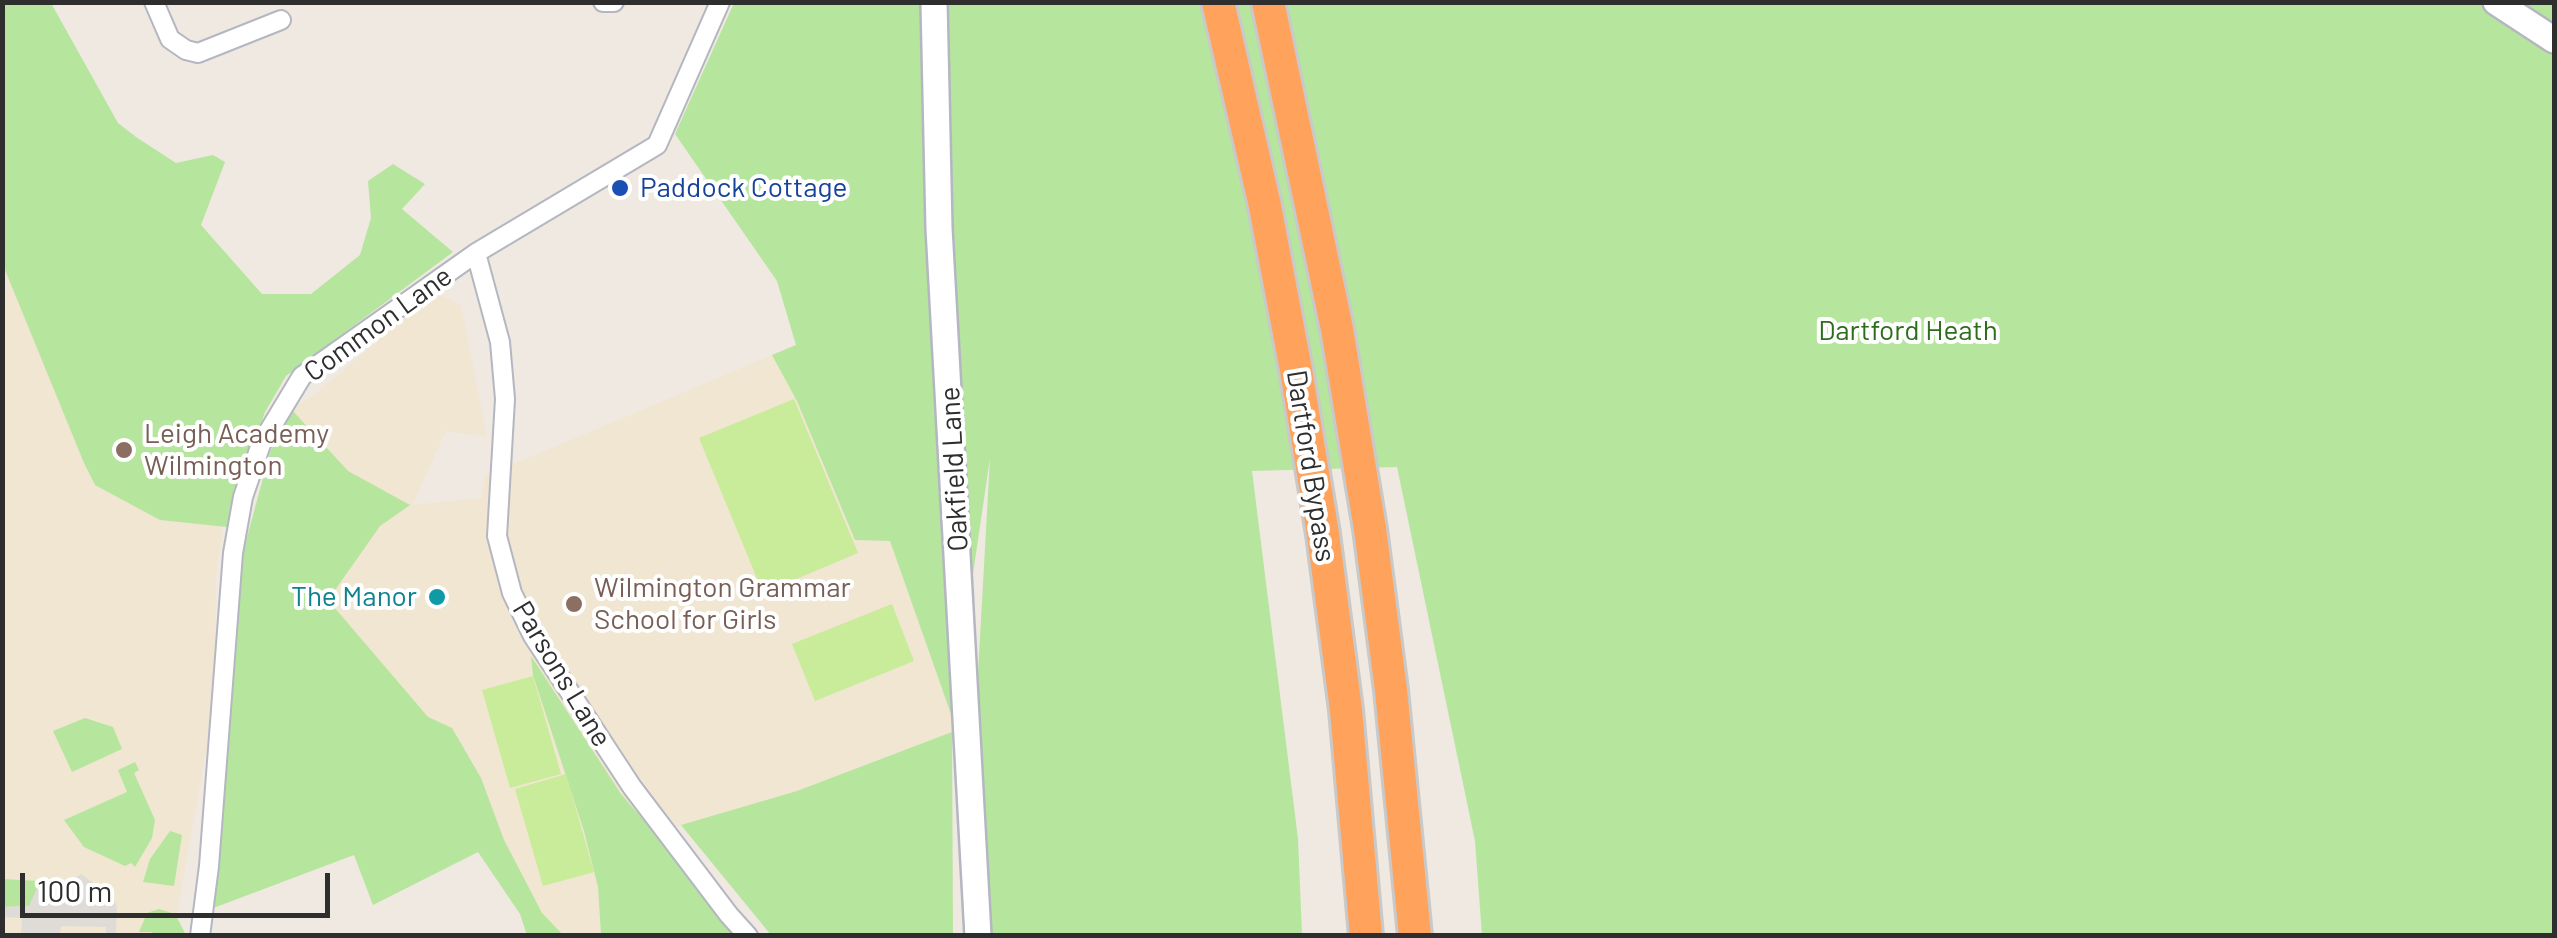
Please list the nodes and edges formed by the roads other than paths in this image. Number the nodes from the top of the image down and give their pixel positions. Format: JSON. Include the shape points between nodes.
{"nodes":[{"id":1,"x":154,"y":2,"type":"edge"},
{"id":2,"x":603,"y":2,"type":"edge"},
{"id":3,"x":614,"y":2,"type":"edge"},
{"id":4,"x":720,"y":2,"type":"edge"},
{"id":5,"x":934,"y":2,"type":"edge"},
{"id":6,"x":1218,"y":2,"type":"edge"},
{"id":7,"x":1268,"y":2,"type":"edge"},
{"id":8,"x":2496,"y":2,"type":"edge"},
{"id":9,"x":282,"y":20,"type":"dead end"},
{"id":10,"x":2554,"y":40,"type":"edge"},
{"id":11,"x":476,"y":253,"type":"junction"},
{"id":12,"x":200,"y":936,"type":"edge"},
{"id":13,"x":748,"y":936,"type":"edge"},
{"id":14,"x":978,"y":936,"type":"edge"},
{"id":15,"x":1366,"y":936,"type":"edge"},
{"id":16,"x":1415,"y":936,"type":"edge"}],
"edges":[{"from":1,"to":9,"type":"street","via":[[170,39],[198,53]]},
{"from":2,"to":3,"type":"street"},
{"from":4,"to":11,"type":"street","name":"Common Lane","via":[[657,145]]},
{"from":5,"to":14,"type":"street","name":"Oakfield Lane"},
{"from":6,"to":15,"type":"highway","name":"Dartford Bypass","via":[[1265,206],[1323,534]]},
{"from":7,"to":16,"type":"highway","name":"Dartford Bypass","via":[[1337,330],[1370,529]]},
{"from":8,"to":10,"type":"street"},
{"from":11,"to":12,"type":"street","name":"Common Lane","via":[[302,376],[260,444],[232,553]]},
{"from":11,"to":13,"type":"street","name":"Parsons Lane","via":[[500,342],[498,536],[512,593],[532,636],[632,787]]}]}
